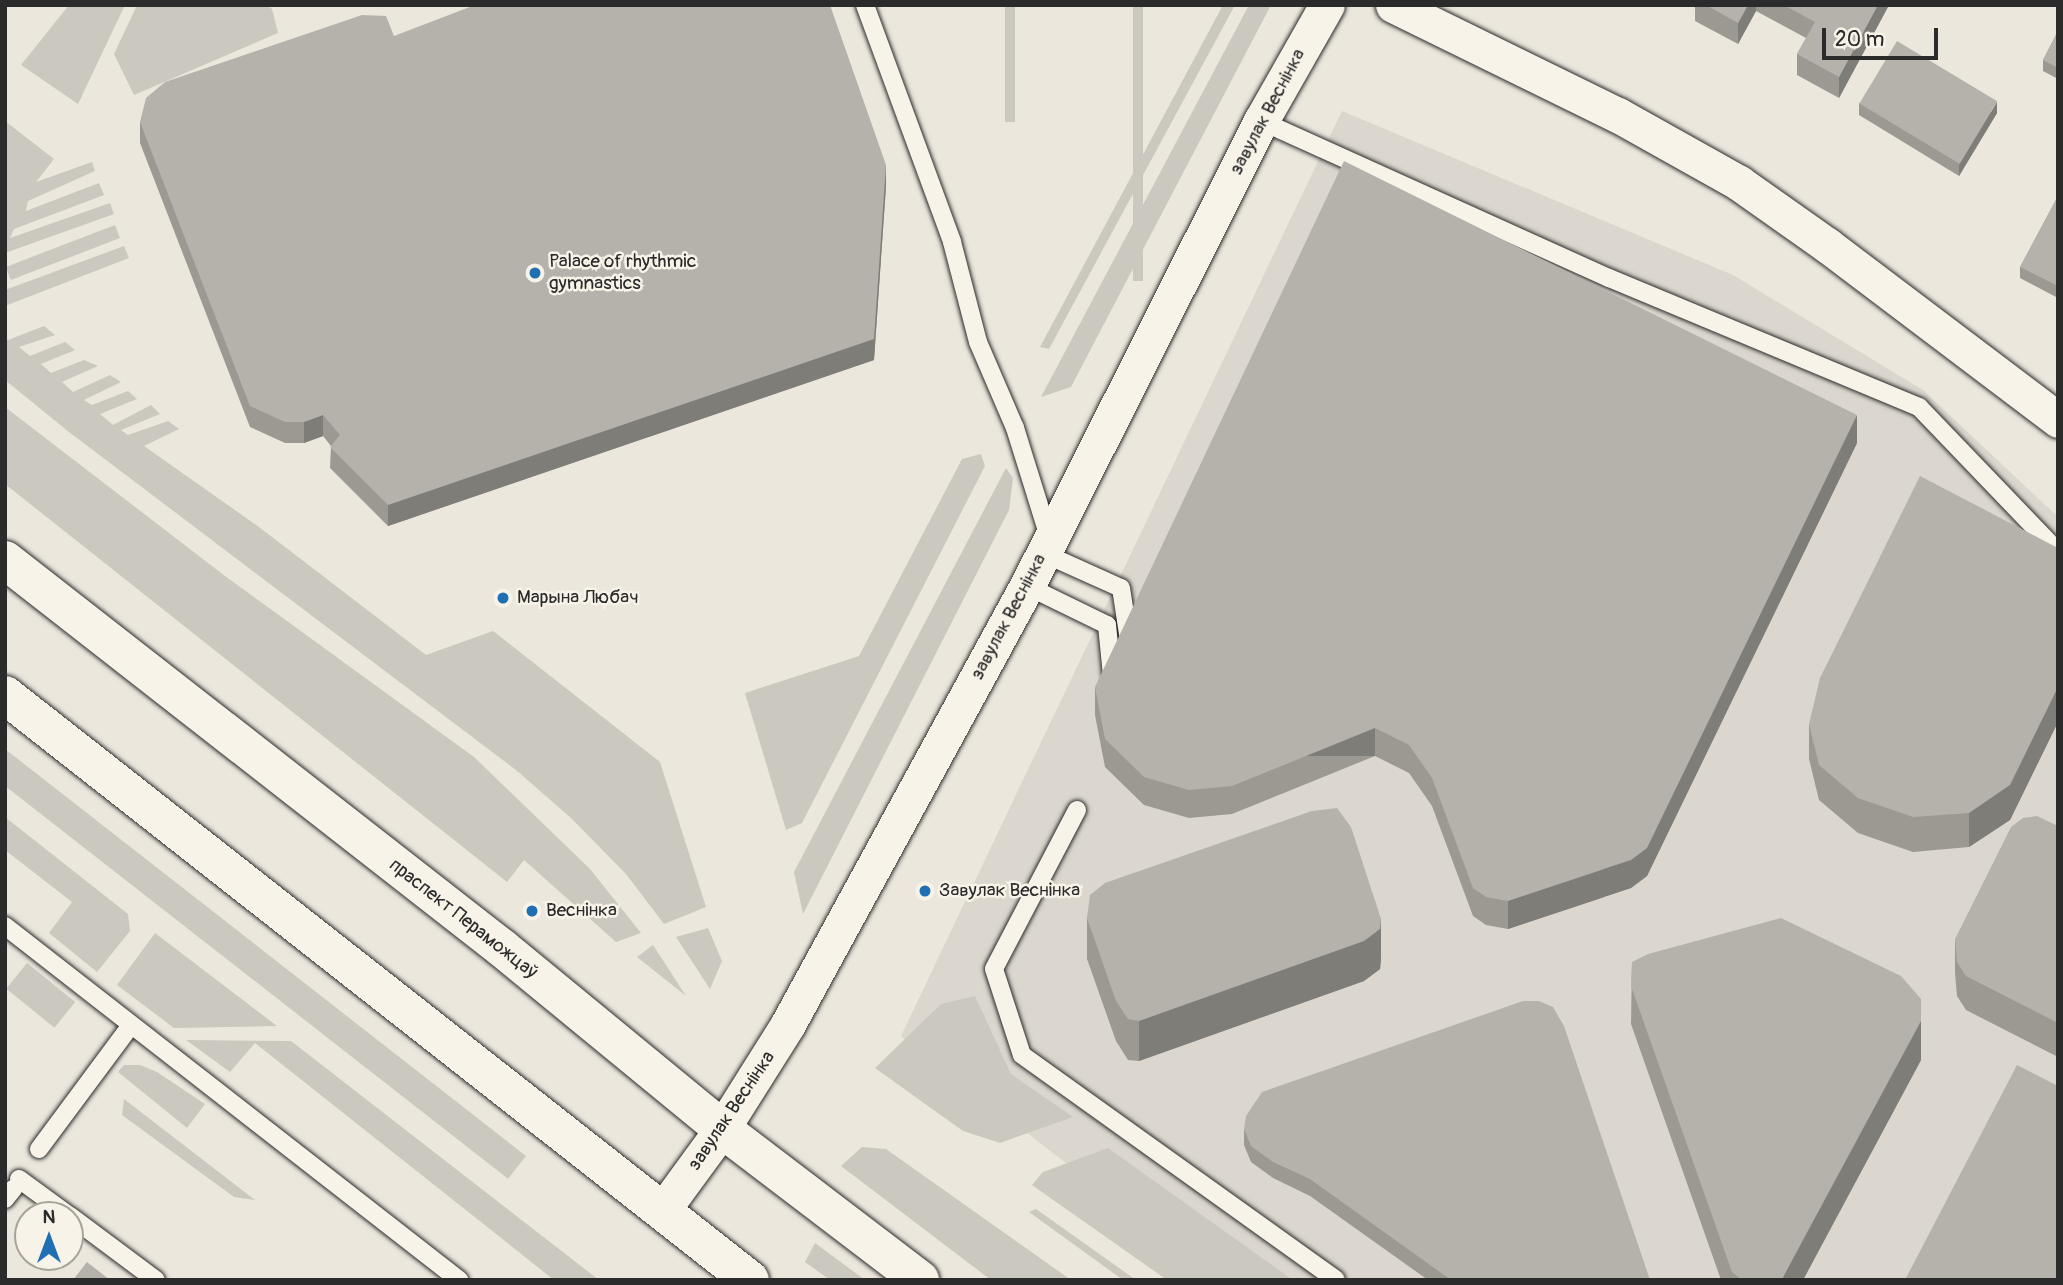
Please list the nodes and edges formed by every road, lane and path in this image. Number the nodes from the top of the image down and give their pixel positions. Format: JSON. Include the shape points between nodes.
{"nodes":[{"id":1,"x":865,"y":5,"type":"edge"},
{"id":2,"x":1327,"y":5,"type":"edge"},
{"id":3,"x":1393,"y":5,"type":"edge"},
{"id":4,"x":1261,"y":121,"type":"junction"},
{"id":5,"x":2058,"y":420,"type":"edge"},
{"id":6,"x":1047,"y":547,"type":"junction"},
{"id":7,"x":2058,"y":552,"type":"edge"},
{"id":8,"x":5,"y":560,"type":"edge"},
{"id":9,"x":1027,"y":586,"type":"junction"},
{"id":10,"x":1129,"y":640,"type":"edge"},
{"id":11,"x":1112,"y":675,"type":"edge"},
{"id":12,"x":5,"y":695,"type":"edge"},
{"id":13,"x":1077,"y":810,"type":"dead end"},
{"id":14,"x":5,"y":926,"type":"edge"},
{"id":15,"x":131,"y":1025,"type":"junction"},
{"id":16,"x":722,"y":1129,"type":"junction"},
{"id":17,"x":39,"y":1149,"type":"dead end"},
{"id":18,"x":13,"y":1189,"type":"edge"},
{"id":19,"x":38,"y":1201,"type":"edge"},
{"id":20,"x":662,"y":1211,"type":"junction"},
{"id":21,"x":84,"y":1227,"type":"edge"},
{"id":22,"x":156,"y":1280,"type":"edge"},
{"id":23,"x":459,"y":1280,"type":"edge"},
{"id":24,"x":750,"y":1280,"type":"edge"},
{"id":25,"x":920,"y":1280,"type":"edge"},
{"id":26,"x":1336,"y":1280,"type":"edge"}],
"edges":[{"from":1,"to":6,"type":"lane","via":[[952,242],[978,342],[1015,428]]},
{"from":2,"to":4,"type":"street","name":"завулак Веснінка"},
{"from":3,"to":5,"type":"street","via":[[1618,115],[1739,183]]},
{"from":4,"to":6,"type":"street","name":"завулак Веснінка"},
{"from":4,"to":7,"type":"lane","via":[[1609,278],[1919,407]]},
{"from":6,"to":9,"type":"street","name":"завулак Веснінка"},
{"from":6,"to":10,"type":"lane","via":[[1121,588]]},
{"from":8,"to":16,"type":"main road","name":"праспект Пераможцаў","via":[[502,948]]},
{"from":9,"to":11,"type":"lane","via":[[1107,625]]},
{"from":9,"to":16,"type":"street","name":"завулак Веснінка","via":[[788,1024]]},
{"from":12,"to":20,"type":"main road"},
{"from":13,"to":26,"type":"lane","via":[[993,969],[1022,1055]]},
{"from":14,"to":15,"type":"lane"},
{"from":15,"to":17,"type":"lane"},
{"from":15,"to":23,"type":"lane"},
{"from":16,"to":20,"type":"street","name":"завулак Веснінка"},
{"from":16,"to":25,"type":"main road","name":"праспект Пераможцаў"},
{"from":18,"to":19,"type":"lane"},
{"from":20,"to":24,"type":"main road"},
{"from":21,"to":22,"type":"lane"}]}
